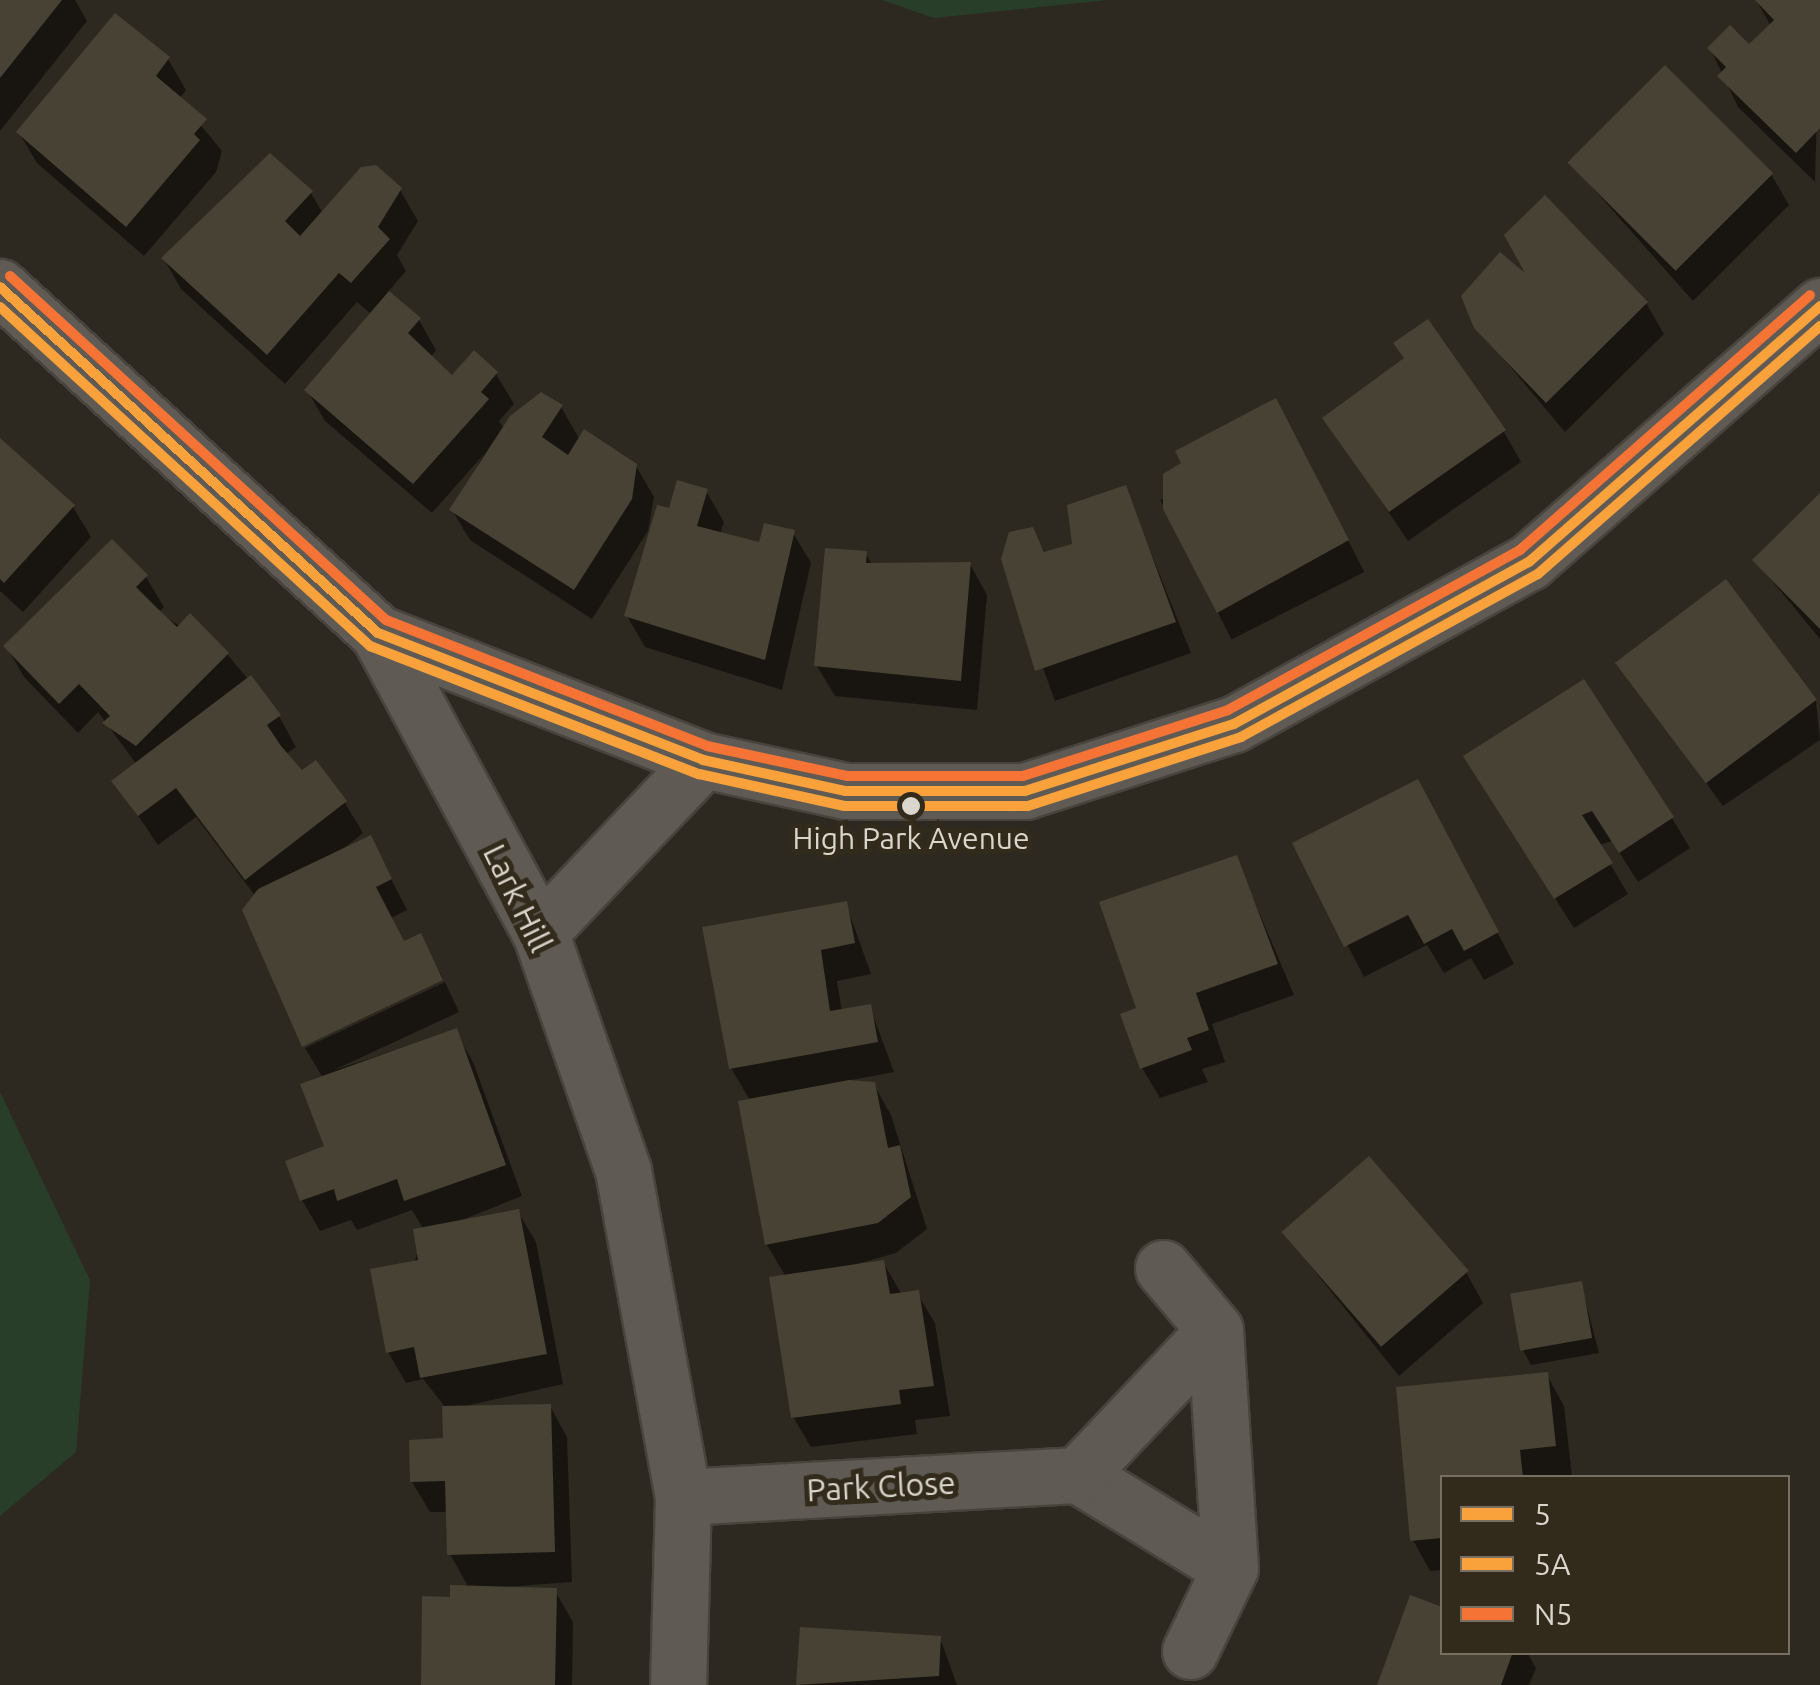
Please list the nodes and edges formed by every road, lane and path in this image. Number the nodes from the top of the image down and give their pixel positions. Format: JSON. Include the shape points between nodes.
{"nodes":[{"id":1,"x":0,"y":287,"type":"edge"},
{"id":2,"x":1820,"y":306,"type":"edge"},
{"id":3,"x":378,"y":633,"type":"junction"},
{"id":4,"x":702,"y":760,"type":"junction"},
{"id":5,"x":540,"y":932,"type":"junction"},
{"id":6,"x":1163,"y":1268,"type":"dead end"},
{"id":7,"x":1215,"y":1330,"type":"junction"},
{"id":8,"x":1078,"y":1475,"type":"junction"},
{"id":9,"x":683,"y":1497,"type":"junction"},
{"id":10,"x":1230,"y":1568,"type":"junction"},
{"id":11,"x":1190,"y":1651,"type":"dead end"},
{"id":12,"x":678,"y":1685,"type":"edge"}],
"edges":[{"from":1,"to":3,"type":"street","name":"Lark Hill"},
{"from":2,"to":4,"type":"street","via":[[1528,562],[1234,724],[1025,792],[845,791]]},
{"from":3,"to":4,"type":"street"},
{"from":3,"to":5,"type":"street","name":"Lark Hill"},
{"from":4,"to":5,"type":"street"},
{"from":5,"to":9,"type":"street","name":"Lark Hill","via":[[623,1170]]},
{"from":6,"to":7,"type":"street"},
{"from":7,"to":8,"type":"street"},
{"from":7,"to":10,"type":"street"},
{"from":8,"to":9,"type":"street","name":"Park Close"},
{"from":8,"to":10,"type":"street"},
{"from":9,"to":12,"type":"street","name":"Lark Hill"},
{"from":10,"to":11,"type":"street"}]}
